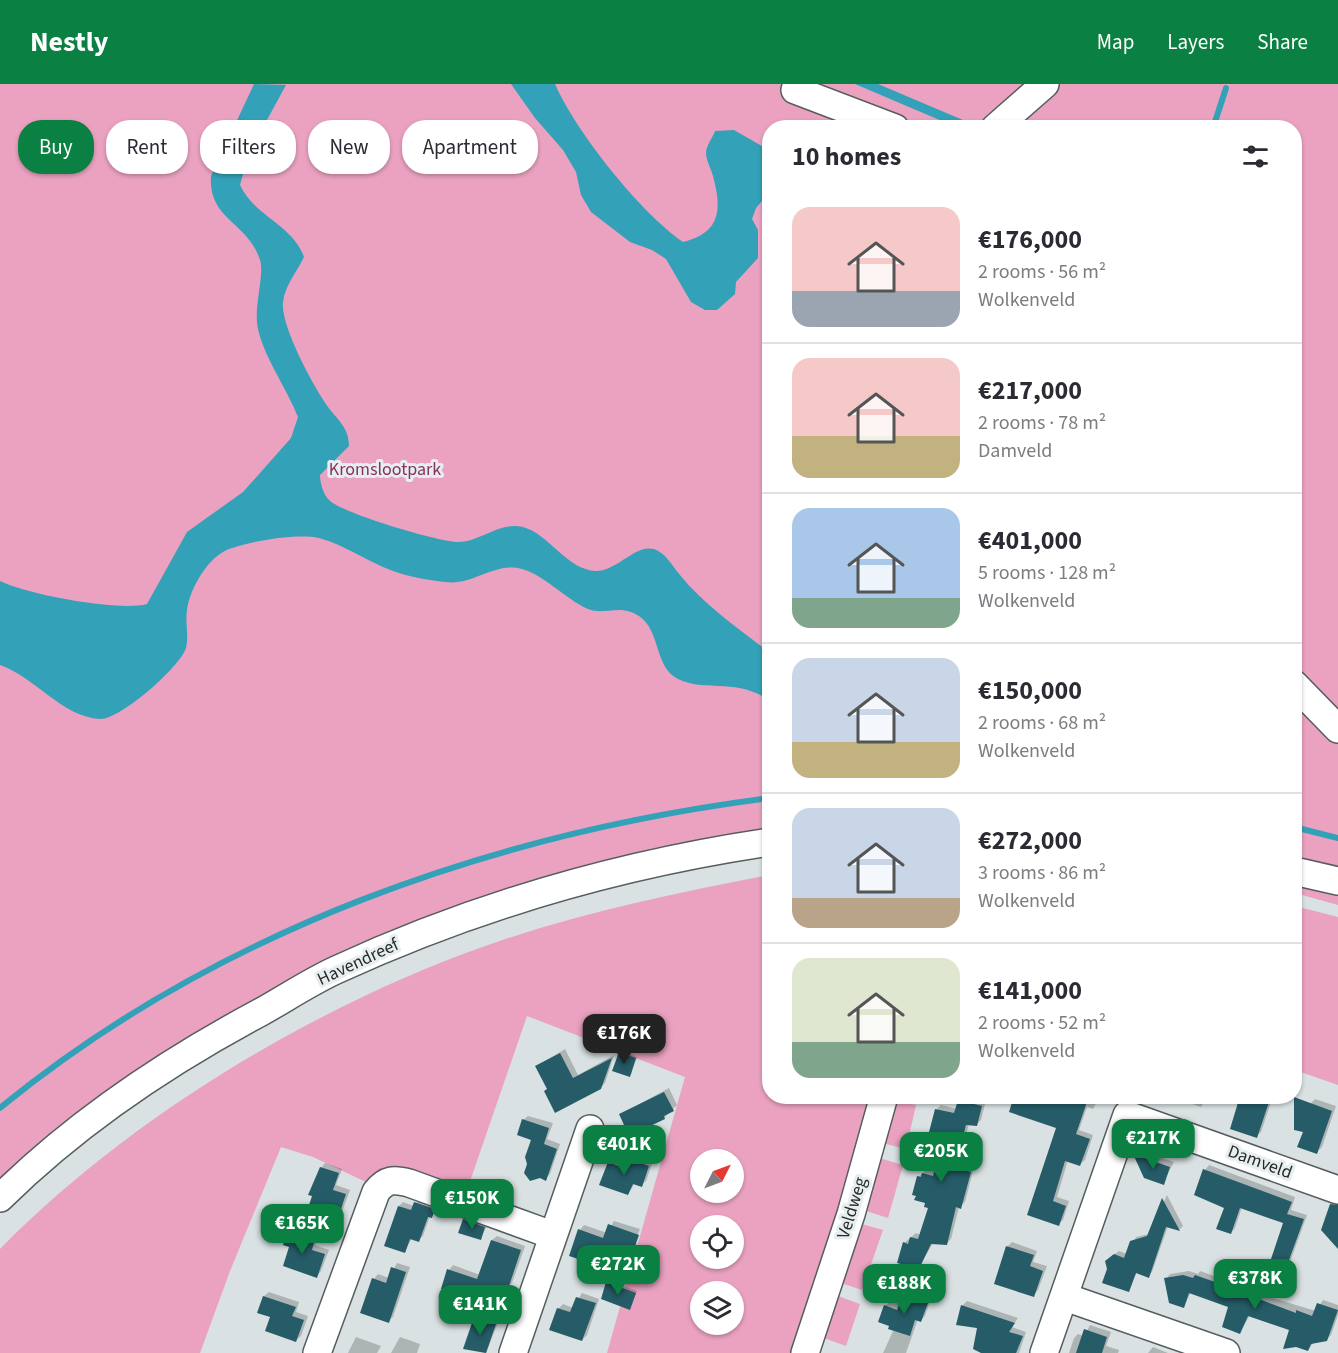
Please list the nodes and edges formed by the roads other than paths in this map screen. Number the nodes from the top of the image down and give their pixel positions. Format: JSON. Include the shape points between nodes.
{"nodes":[{"id":1,"x":1045,"y":84,"type":"edge"},
{"id":2,"x":796,"y":87,"type":"edge"},
{"id":3,"x":876,"y":120,"type":"edge"},
{"id":4,"x":1004,"y":120,"type":"edge"},
{"id":5,"x":1302,"y":692,"type":"edge"},
{"id":6,"x":1338,"y":729,"type":"edge"},
{"id":7,"x":762,"y":843,"type":"edge"},
{"id":8,"x":1302,"y":873,"type":"edge"},
{"id":9,"x":1338,"y":881,"type":"edge"},
{"id":10,"x":882,"y":1104,"type":"edge"},
{"id":11,"x":590,"y":1129,"type":"dead end"},
{"id":12,"x":1338,"y":1190,"type":"edge"},
{"id":13,"x":0,"y":1198,"type":"edge"},
{"id":14,"x":552,"y":1235,"type":"junction"},
{"id":15,"x":1065,"y":1298,"type":"junction"},
{"id":16,"x":317,"y":1353,"type":"edge"},
{"id":17,"x":513,"y":1353,"type":"edge"},
{"id":18,"x":805,"y":1353,"type":"edge"},
{"id":19,"x":1044,"y":1353,"type":"edge"},
{"id":20,"x":1226,"y":1353,"type":"edge"}],
"edges":[{"from":1,"to":4,"type":"street"},
{"from":2,"to":3,"type":"street"},
{"from":5,"to":6,"type":"street"},
{"from":7,"to":13,"type":"street","name":"Havendreef","via":[[674,858],[534,895],[401,942],[333,971],[204,1042],[140,1085],[88,1122]]},
{"from":8,"to":9,"type":"street"},
{"from":10,"to":18,"type":"street","name":"Veldweg","via":[[851,1214]]},
{"from":11,"to":14,"type":"street"},
{"from":12,"to":15,"type":"street","name":"Damveld","via":[[1127,1114]]},
{"from":14,"to":16,"type":"street","via":[[409,1183],[395,1179],[384,1183],[376,1192]]},
{"from":14,"to":17,"type":"street"},
{"from":15,"to":19,"type":"street","name":"Damveld"},
{"from":15,"to":20,"type":"street"}]}
